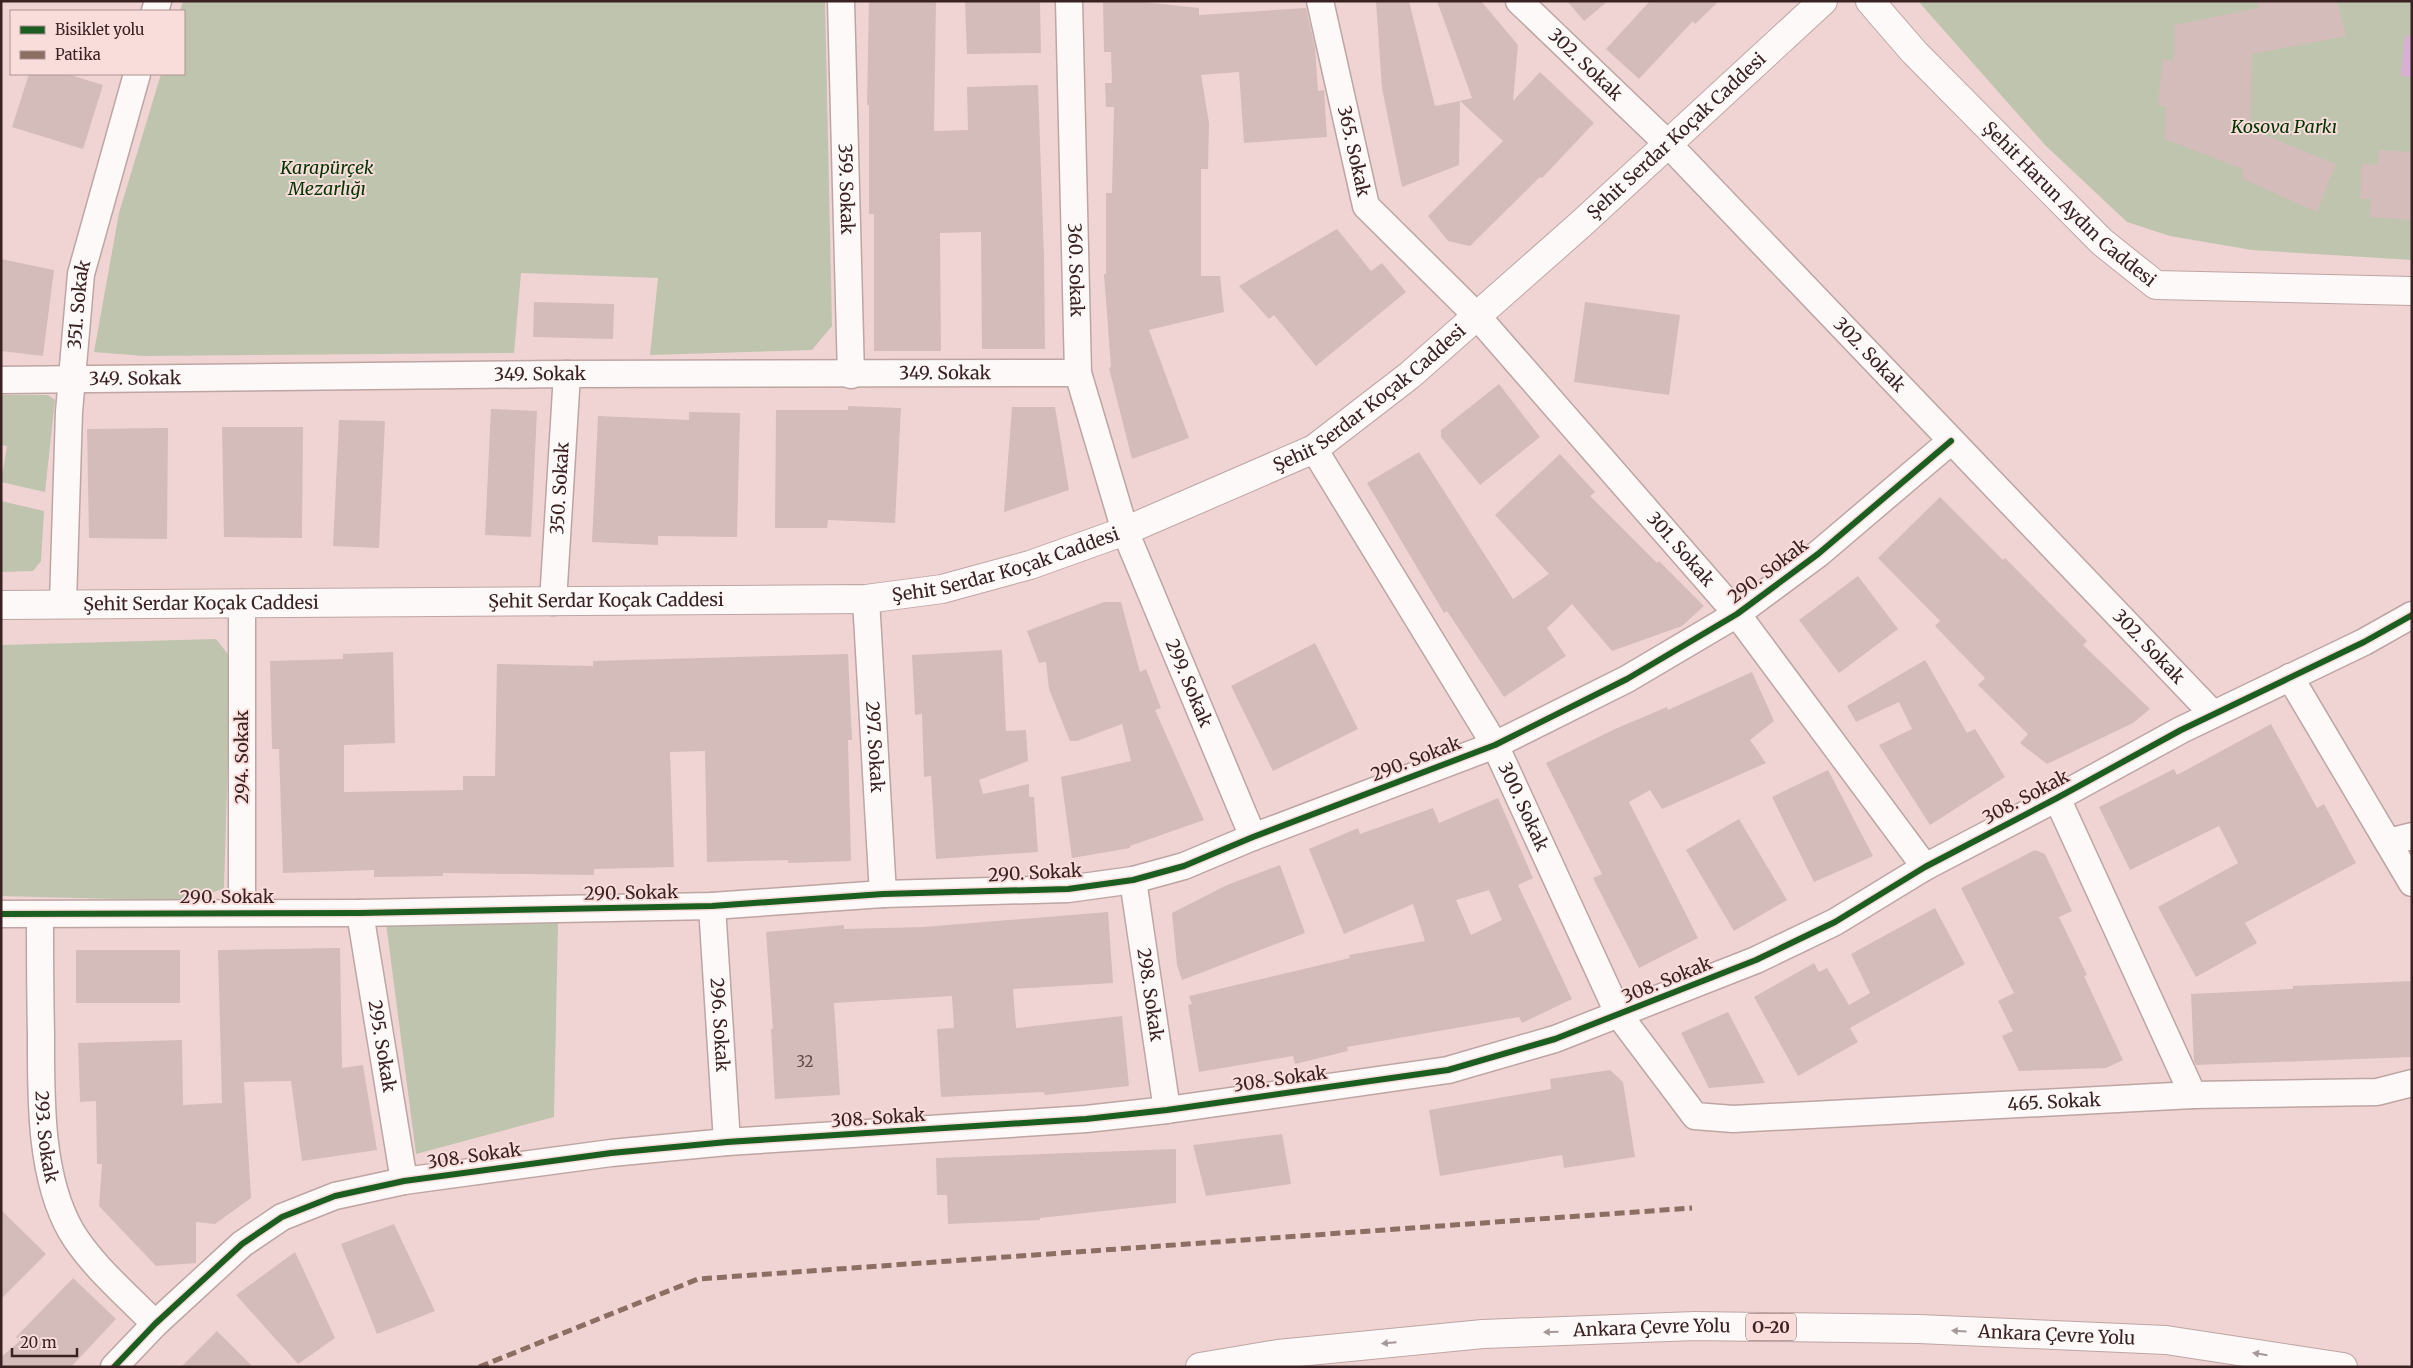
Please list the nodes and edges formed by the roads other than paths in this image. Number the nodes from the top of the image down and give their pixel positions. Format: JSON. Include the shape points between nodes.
{"nodes":[{"id":1,"x":842,"y":1,"type":"edge"},
{"id":2,"x":1069,"y":1,"type":"edge"},
{"id":3,"x":1320,"y":1,"type":"edge"},
{"id":4,"x":1519,"y":1,"type":"edge"},
{"id":5,"x":1823,"y":1,"type":"edge"},
{"id":6,"x":1870,"y":1,"type":"edge"},
{"id":7,"x":137,"y":75,"type":"edge"},
{"id":8,"x":1668,"y":144,"type":"junction"},
{"id":9,"x":2412,"y":291,"type":"edge"},
{"id":10,"x":1477,"y":316,"type":"junction"},
{"id":11,"x":1078,"y":373,"type":"junction"},
{"id":12,"x":567,"y":374,"type":"junction"},
{"id":13,"x":851,"y":375,"type":"junction"},
{"id":14,"x":72,"y":379,"type":"junction"},
{"id":15,"x":1,"y":380,"type":"edge"},
{"id":16,"x":1951,"y":441,"type":"junction"},
{"id":17,"x":1314,"y":449,"type":"junction"},
{"id":18,"x":1126,"y":531,"type":"junction"},
{"id":19,"x":866,"y":599,"type":"junction"},
{"id":20,"x":553,"y":602,"type":"junction"},
{"id":21,"x":62,"y":603,"type":"junction"},
{"id":22,"x":242,"y":603,"type":"junction"},
{"id":23,"x":1,"y":605,"type":"edge"},
{"id":24,"x":1737,"y":614,"type":"junction"},
{"id":25,"x":2412,"y":615,"type":"edge"},
{"id":26,"x":2290,"y":677,"type":"junction"},
{"id":27,"x":2213,"y":714,"type":"junction"},
{"id":28,"x":1495,"y":745,"type":"junction"},
{"id":29,"x":2057,"y":798,"type":"junction"},
{"id":30,"x":1253,"y":837,"type":"junction"},
{"id":31,"x":2400,"y":839,"type":"edge"},
{"id":32,"x":1925,"y":867,"type":"junction"},
{"id":33,"x":1133,"y":880,"type":"junction"},
{"id":34,"x":2412,"y":883,"type":"edge"},
{"id":35,"x":882,"y":894,"type":"junction"},
{"id":36,"x":712,"y":906,"type":"junction"},
{"id":37,"x":242,"y":912,"type":"junction"},
{"id":38,"x":360,"y":913,"type":"junction"},
{"id":39,"x":1,"y":914,"type":"edge"},
{"id":40,"x":40,"y":915,"type":"junction"},
{"id":41,"x":1619,"y":1015,"type":"junction"},
{"id":42,"x":2412,"y":1083,"type":"edge"},
{"id":43,"x":2193,"y":1095,"type":"junction"},
{"id":44,"x":1167,"y":1110,"type":"junction"},
{"id":45,"x":1695,"y":1116,"type":"joint"},
{"id":46,"x":727,"y":1142,"type":"junction"},
{"id":47,"x":404,"y":1181,"type":"junction"},
{"id":48,"x":155,"y":1324,"type":"junction"},
{"id":49,"x":114,"y":1367,"type":"edge"},
{"id":50,"x":1200,"y":1367,"type":"edge"},
{"id":51,"x":2343,"y":1367,"type":"edge"}],
"edges":[{"from":1,"to":13,"type":"street","name":"359. Sokak"},
{"from":2,"to":11,"type":"street","name":"360. Sokak"},
{"from":3,"to":10,"type":"street","name":"365. Sokak","via":[[1366,206]]},
{"from":4,"to":8,"type":"street","name":"302. Sokak"},
{"from":5,"to":8,"type":"main road","name":"Şehit Serdar Koçak Caddesi"},
{"from":6,"to":9,"type":"main road","name":"Şehit Harun Aydın Caddesi","via":[[1914,52],[2102,242],[2156,285]]},
{"from":7,"to":14,"type":"street","name":"351. Sokak","via":[[82,274]]},
{"from":8,"to":10,"type":"main road","name":"Şehit Serdar Koçak Caddesi"},
{"from":8,"to":16,"type":"street","name":"302. Sokak"},
{"from":10,"to":17,"type":"main road","name":"Şehit Serdar Koçak Caddesi","via":[[1410,375]]},
{"from":10,"to":24,"type":"street","name":"301. Sokak"},
{"from":11,"to":13,"type":"street","name":"349. Sokak"},
{"from":11,"to":18,"type":"street","name":"360. Sokak"},
{"from":12,"to":13,"type":"street","name":"349. Sokak"},
{"from":12,"to":14,"type":"street","name":"349. Sokak"},
{"from":12,"to":20,"type":"street","name":"350. Sokak"},
{"from":14,"to":15,"type":"street","name":"349. Sokak"},
{"from":14,"to":21,"type":"street","name":"351. Sokak"},
{"from":16,"to":24,"type":"street","name":"290. Sokak","via":[[1818,554]]},
{"from":16,"to":27,"type":"street","name":"302. Sokak"},
{"from":17,"to":18,"type":"main road","name":"Şehit Serdar Koçak Caddesi"},
{"from":17,"to":28,"type":"street","name":"300. Sokak"},
{"from":18,"to":19,"type":"main road","name":"Şehit Serdar Koçak Caddesi","via":[[980,580],[942,589]]},
{"from":18,"to":30,"type":"street","name":"299. Sokak"},
{"from":19,"to":20,"type":"main road","name":"Şehit Serdar Koçak Caddesi"},
{"from":19,"to":35,"type":"street","name":"297. Sokak"},
{"from":20,"to":22,"type":"main road","name":"Şehit Serdar Koçak Caddesi"},
{"from":21,"to":22,"type":"main road","name":"Şehit Serdar Koçak Caddesi"},
{"from":21,"to":23,"type":"main road","name":"Şehit Serdar Koçak Caddesi"},
{"from":22,"to":37,"type":"street","name":"294. Sokak"},
{"from":24,"to":28,"type":"street","name":"290. Sokak","via":[[1626,679]]},
{"from":24,"to":32,"type":"street","name":"301. Sokak"},
{"from":25,"to":26,"type":"street","name":"308. Sokak"},
{"from":26,"to":27,"type":"street","name":"308. Sokak"},
{"from":26,"to":31,"type":"street"},
{"from":27,"to":29,"type":"street","name":"308. Sokak"},
{"from":28,"to":30,"type":"street","name":"290. Sokak"},
{"from":28,"to":41,"type":"street","name":"300. Sokak"},
{"from":29,"to":32,"type":"street","name":"308. Sokak"},
{"from":29,"to":43,"type":"street"},
{"from":30,"to":33,"type":"street","name":"290. Sokak","via":[[1184,866]]},
{"from":31,"to":34,"type":"street"},
{"from":32,"to":41,"type":"street","name":"308. Sokak","via":[[1834,922],[1765,956]]},
{"from":33,"to":35,"type":"street","name":"290. Sokak","via":[[1068,889]]},
{"from":33,"to":44,"type":"street","name":"298. Sokak"},
{"from":35,"to":36,"type":"street","name":"290. Sokak"},
{"from":36,"to":38,"type":"street","name":"290. Sokak"},
{"from":36,"to":46,"type":"street","name":"296. Sokak"},
{"from":37,"to":38,"type":"street","name":"290. Sokak"},
{"from":37,"to":40,"type":"street","name":"290. Sokak"},
{"from":38,"to":47,"type":"street","name":"295. Sokak"},
{"from":39,"to":40,"type":"street","name":"290. Sokak"},
{"from":40,"to":48,"type":"street","name":"293. Sokak","via":[[42,1109],[56,1198],[71,1231],[89,1256]]},
{"from":41,"to":44,"type":"street","name":"308. Sokak","via":[[1555,1039],[1448,1070]]},
{"from":41,"to":45,"type":"street","name":"300. Sokak"},
{"from":42,"to":43,"type":"street","name":"465. Sokak","via":[[2377,1092]]},
{"from":43,"to":45,"type":"street","name":"465. Sokak","via":[[1733,1119]]},
{"from":44,"to":46,"type":"street","name":"308. Sokak","via":[[1086,1119]]},
{"from":46,"to":47,"type":"street","name":"308. Sokak","via":[[611,1153]]},
{"from":47,"to":48,"type":"street","name":"308. Sokak","via":[[335,1196],[282,1217],[242,1244]]},
{"from":48,"to":49,"type":"street","name":"308. Sokak"},
{"from":51,"to":50,"type":"main road","name":"Ankara Çevre Yolu","number":"O-20","one_way":true,"via":[[2166,1340],[1919,1329],[1696,1326],[1483,1334],[1278,1354]]}]}
